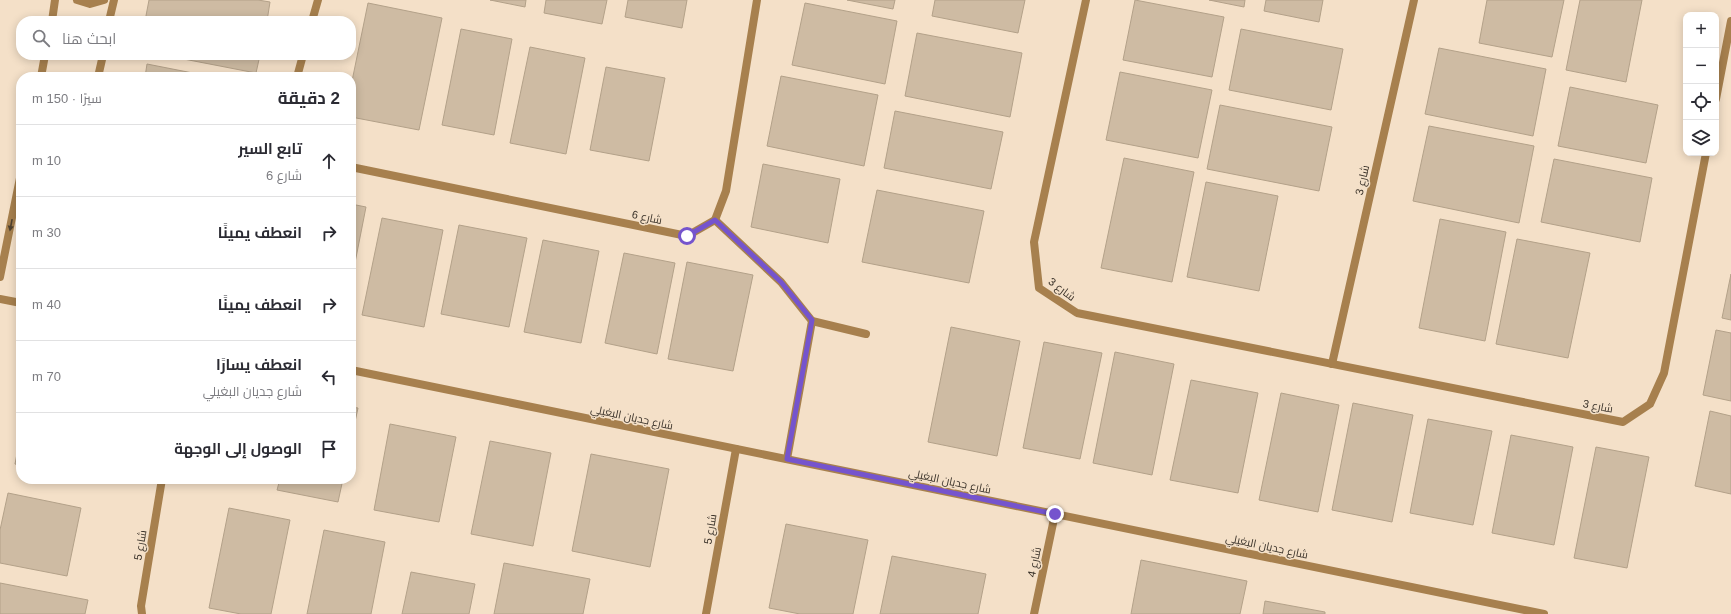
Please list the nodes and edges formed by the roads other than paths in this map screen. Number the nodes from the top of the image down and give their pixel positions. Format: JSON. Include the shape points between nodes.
{"nodes":[{"id":1,"x":55,"y":0,"type":"edge"},
{"id":2,"x":77,"y":0,"type":"edge"},
{"id":3,"x":104,"y":0,"type":"edge"},
{"id":4,"x":114,"y":0,"type":"edge"},
{"id":5,"x":318,"y":0,"type":"edge"},
{"id":6,"x":757,"y":0,"type":"edge"},
{"id":7,"x":1086,"y":0,"type":"edge"},
{"id":8,"x":1414,"y":0,"type":"edge"},
{"id":9,"x":53,"y":16,"type":"edge"},
{"id":10,"x":110,"y":16,"type":"edge"},
{"id":11,"x":313,"y":16,"type":"edge"},
{"id":12,"x":1731,"y":21,"type":"edge"},
{"id":13,"x":44,"y":60,"type":"edge"},
{"id":14,"x":100,"y":60,"type":"edge"},
{"id":15,"x":302,"y":60,"type":"edge"},
{"id":16,"x":42,"y":72,"type":"edge"},
{"id":17,"x":98,"y":72,"type":"edge"},
{"id":18,"x":298,"y":72,"type":"edge"},
{"id":19,"x":1719,"y":84,"type":"edge"},
{"id":20,"x":1705,"y":156,"type":"edge"},
{"id":21,"x":356,"y":168,"type":"edge"},
{"id":22,"x":16,"y":198,"type":"edge"},
{"id":23,"x":715,"y":220,"type":"junction"},
{"id":24,"x":0,"y":277,"type":"edge"},
{"id":25,"x":0,"y":299,"type":"edge"},
{"id":26,"x":16,"y":302,"type":"edge"},
{"id":27,"x":812,"y":320,"type":"junction"},
{"id":28,"x":866,"y":334,"type":"dead end"},
{"id":29,"x":1332,"y":364,"type":"junction"},
{"id":30,"x":356,"y":371,"type":"edge"},
{"id":31,"x":736,"y":449,"type":"junction"},
{"id":32,"x":787,"y":459,"type":"junction"},
{"id":33,"x":161,"y":484,"type":"edge"},
{"id":34,"x":1055,"y":514,"type":"junction"},
{"id":35,"x":142,"y":614,"type":"edge"},
{"id":36,"x":706,"y":614,"type":"edge"},
{"id":37,"x":1034,"y":614,"type":"edge"},
{"id":38,"x":1544,"y":614,"type":"edge"}],
"edges":[{"from":1,"to":9,"type":"street"},
{"from":2,"to":3,"type":"street","via":[[90,4]]},
{"from":4,"to":10,"type":"street"},
{"from":5,"to":11,"type":"street"},
{"from":6,"to":23,"type":"street","via":[[726,191]]},
{"from":7,"to":29,"type":"street","name":"شارع 3","via":[[1034,242],[1039,288],[1077,313]]},
{"from":8,"to":29,"type":"street","name":"شارع 3"},
{"from":12,"to":19,"type":"street"},
{"from":13,"to":16,"type":"street"},
{"from":14,"to":17,"type":"street"},
{"from":15,"to":18,"type":"street"},
{"from":20,"to":29,"type":"street","name":"شارع 3","via":[[1664,372],[1650,404],[1623,422]]},
{"from":21,"to":23,"type":"street","name":"شارع 6","via":[[687,236]]},
{"from":22,"to":24,"type":"street","one_way":true},
{"from":23,"to":27,"type":"street","via":[[781,282]]},
{"from":25,"to":26,"type":"street"},
{"from":27,"to":28,"type":"street"},
{"from":27,"to":32,"type":"street"},
{"from":30,"to":31,"type":"street","name":"شارع جديان البغيلي"},
{"from":31,"to":32,"type":"street","name":"شارع جديان البغيلي"},
{"from":31,"to":36,"type":"street","name":"شارع 5"},
{"from":32,"to":34,"type":"street","name":"شارع جديان البغيلي"},
{"from":33,"to":35,"type":"street","name":"شارع 5","via":[[140,606]]},
{"from":34,"to":37,"type":"street","name":"شارع 4"},
{"from":34,"to":38,"type":"street","name":"شارع جديان البغيلي"}]}
